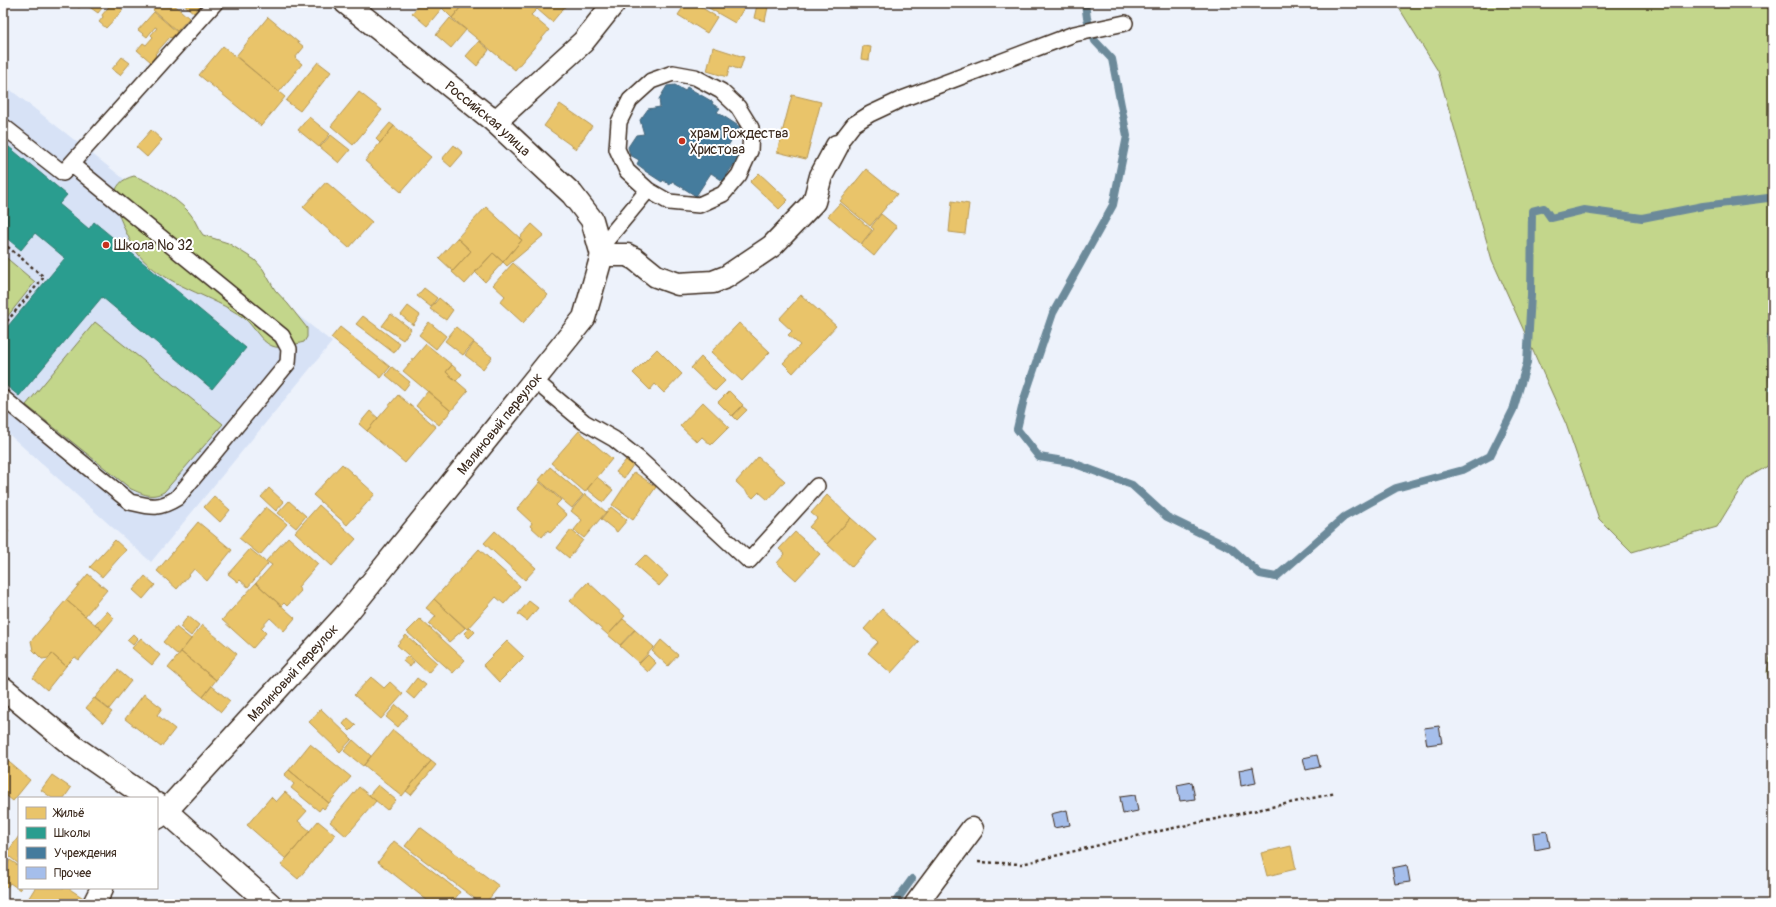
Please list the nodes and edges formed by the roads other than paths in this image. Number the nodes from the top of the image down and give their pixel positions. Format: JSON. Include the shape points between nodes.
{"nodes":[{"id":1,"x":215,"y":3,"type":"edge"},
{"id":2,"x":346,"y":3,"type":"edge"},
{"id":3,"x":614,"y":3,"type":"edge"},
{"id":4,"x":1125,"y":23,"type":"dead end"},
{"id":5,"x":495,"y":122,"type":"junction"},
{"id":6,"x":3,"y":126,"type":"edge"},
{"id":7,"x":837,"y":146,"type":"joint"},
{"id":8,"x":71,"y":164,"type":"junction"},
{"id":9,"x":648,"y":190,"type":"junction"},
{"id":10,"x":601,"y":252,"type":"junction"},
{"id":11,"x":534,"y":380,"type":"junction"},
{"id":12,"x":3,"y":398,"type":"edge"},
{"id":13,"x":817,"y":486,"type":"dead end"},
{"id":14,"x":3,"y":688,"type":"edge"},
{"id":15,"x":147,"y":797,"type":"edge"},
{"id":16,"x":160,"y":811,"type":"edge"},
{"id":17,"x":972,"y":829,"type":"dead end"},
{"id":18,"x":102,"y":889,"type":"edge"},
{"id":19,"x":94,"y":904,"type":"edge"},
{"id":20,"x":270,"y":904,"type":"edge"},
{"id":21,"x":916,"y":904,"type":"edge"}],
"edges":[{"from":1,"to":8,"type":"lane"},
{"from":2,"to":5,"type":"street","name":"Российская улица"},
{"from":3,"to":5,"type":"street","via":[[583,42]]},
{"from":4,"to":7,"type":"lane","via":[[1074,34],[902,99],[854,124]]},
{"from":5,"to":10,"type":"street","name":"Российская улица","via":[[572,194],[592,220]]},
{"from":6,"to":8,"type":"lane","via":[[63,173]]},
{"from":7,"to":10,"type":"street","via":[[821,176],[814,202],[772,246],[726,277],[713,282],[678,284],[656,276],[627,255]]},
{"from":8,"to":12,"type":"lane","via":[[282,336],[289,349],[288,363],[177,498],[164,506],[130,502]]},
{"from":9,"to":9,"type":"lane","via":[[627,171],[617,148],[619,122],[630,100],[651,81],[673,73],[695,77],[721,90],[738,107],[751,128],[750,151],[739,175],[723,194],[699,205],[669,202]]},
{"from":9,"to":10,"type":"lane"},
{"from":10,"to":11,"type":"street","name":"Малиновый переулок","via":[[584,318]]},
{"from":11,"to":13,"type":"lane","via":[[584,422],[614,439],[639,459],[750,561]]},
{"from":11,"to":16,"type":"street","name":"Малиновый переулок","via":[[348,612]]},
{"from":14,"to":15,"type":"street","via":[[73,746]]},
{"from":16,"to":20,"type":"street"},
{"from":17,"to":21,"type":"street"},
{"from":18,"to":19,"type":"street"}]}
